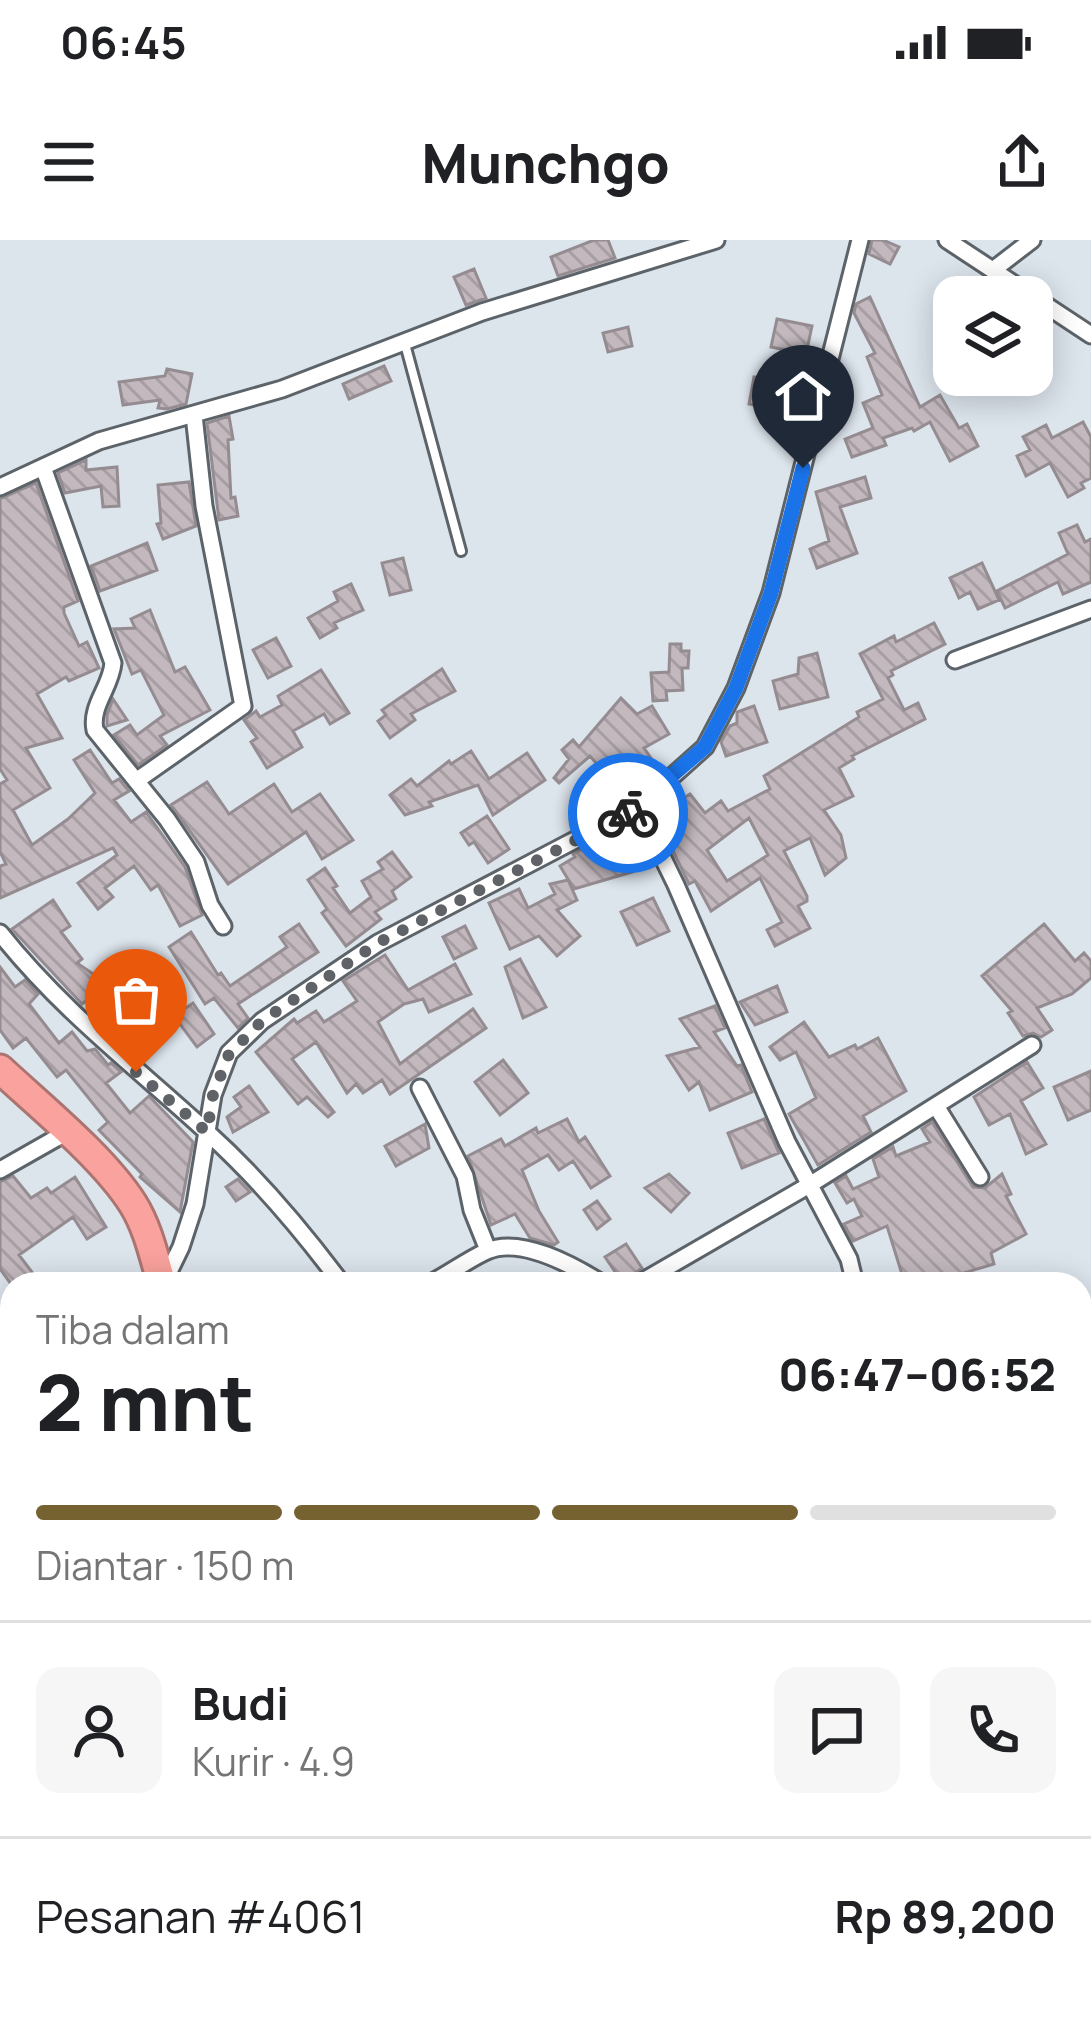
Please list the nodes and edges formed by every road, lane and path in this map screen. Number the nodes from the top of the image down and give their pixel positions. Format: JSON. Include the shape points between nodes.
{"nodes":[{"id":1,"x":716,"y":240,"type":"edge"},
{"id":2,"x":860,"y":240,"type":"edge"},
{"id":3,"x":946,"y":240,"type":"edge"},
{"id":4,"x":1032,"y":240,"type":"edge"},
{"id":5,"x":993,"y":270,"type":"junction"},
{"id":6,"x":1091,"y":335,"type":"edge"},
{"id":7,"x":405,"y":342,"type":"junction"},
{"id":8,"x":194,"y":416,"type":"junction"},
{"id":9,"x":43,"y":467,"type":"junction"},
{"id":10,"x":0,"y":487,"type":"edge"},
{"id":11,"x":461,"y":551,"type":"dead end"},
{"id":12,"x":1091,"y":609,"type":"edge"},
{"id":13,"x":955,"y":660,"type":"dead end"},
{"id":14,"x":136,"y":781,"type":"junction"},
{"id":15,"x":638,"y":807,"type":"junction"},
{"id":16,"x":223,"y":926,"type":"dead end"},
{"id":17,"x":0,"y":933,"type":"edge"},
{"id":18,"x":1032,"y":1045,"type":"dead end"},
{"id":19,"x":0,"y":1069,"type":"edge"},
{"id":20,"x":421,"y":1088,"type":"dead end"},
{"id":21,"x":936,"y":1106,"type":"junction"},
{"id":22,"x":67,"y":1132,"type":"junction"},
{"id":23,"x":207,"y":1132,"type":"junction"},
{"id":24,"x":0,"y":1170,"type":"edge"},
{"id":25,"x":980,"y":1177,"type":"dead end"},
{"id":26,"x":811,"y":1184,"type":"junction"},
{"id":27,"x":488,"y":1250,"type":"junction"},
{"id":28,"x":158,"y":1272,"type":"edge"},
{"id":29,"x":168,"y":1272,"type":"edge"},
{"id":30,"x":333,"y":1272,"type":"edge"},
{"id":31,"x":450,"y":1272,"type":"edge"},
{"id":32,"x":578,"y":1272,"type":"edge"},
{"id":33,"x":659,"y":1272,"type":"edge"},
{"id":34,"x":852,"y":1272,"type":"edge"}],
"edges":[{"from":1,"to":7,"type":"street"},
{"from":2,"to":15,"type":"street","via":[[771,593],[736,688],[705,747]]},
{"from":3,"to":5,"type":"street"},
{"from":4,"to":5,"type":"street"},
{"from":5,"to":6,"type":"street"},
{"from":7,"to":8,"type":"street"},
{"from":7,"to":11,"type":"lane"},
{"from":8,"to":9,"type":"street","via":[[99,441]]},
{"from":8,"to":14,"type":"street","via":[[243,706]]},
{"from":9,"to":10,"type":"street"},
{"from":9,"to":14,"type":"street","via":[[113,663],[93,724]]},
{"from":12,"to":13,"type":"street"},
{"from":14,"to":16,"type":"street","via":[[196,862]]},
{"from":15,"to":23,"type":"street","via":[[378,943],[262,1021],[229,1054]]},
{"from":15,"to":26,"type":"street"},
{"from":17,"to":23,"type":"street","via":[[64,1008]]},
{"from":18,"to":21,"type":"street"},
{"from":19,"to":22,"type":"highway"},
{"from":20,"to":27,"type":"street","via":[[465,1176]]},
{"from":21,"to":25,"type":"street"},
{"from":21,"to":26,"type":"street"},
{"from":22,"to":24,"type":"street"},
{"from":22,"to":28,"type":"highway","via":[[133,1204]]},
{"from":23,"to":29,"type":"street","via":[[195,1204]]},
{"from":23,"to":30,"type":"street","via":[[274,1197]]},
{"from":26,"to":33,"type":"street"},
{"from":26,"to":34,"type":"street"},
{"from":27,"to":31,"type":"street"},
{"from":27,"to":32,"type":"street","via":[[509,1245]]}]}
